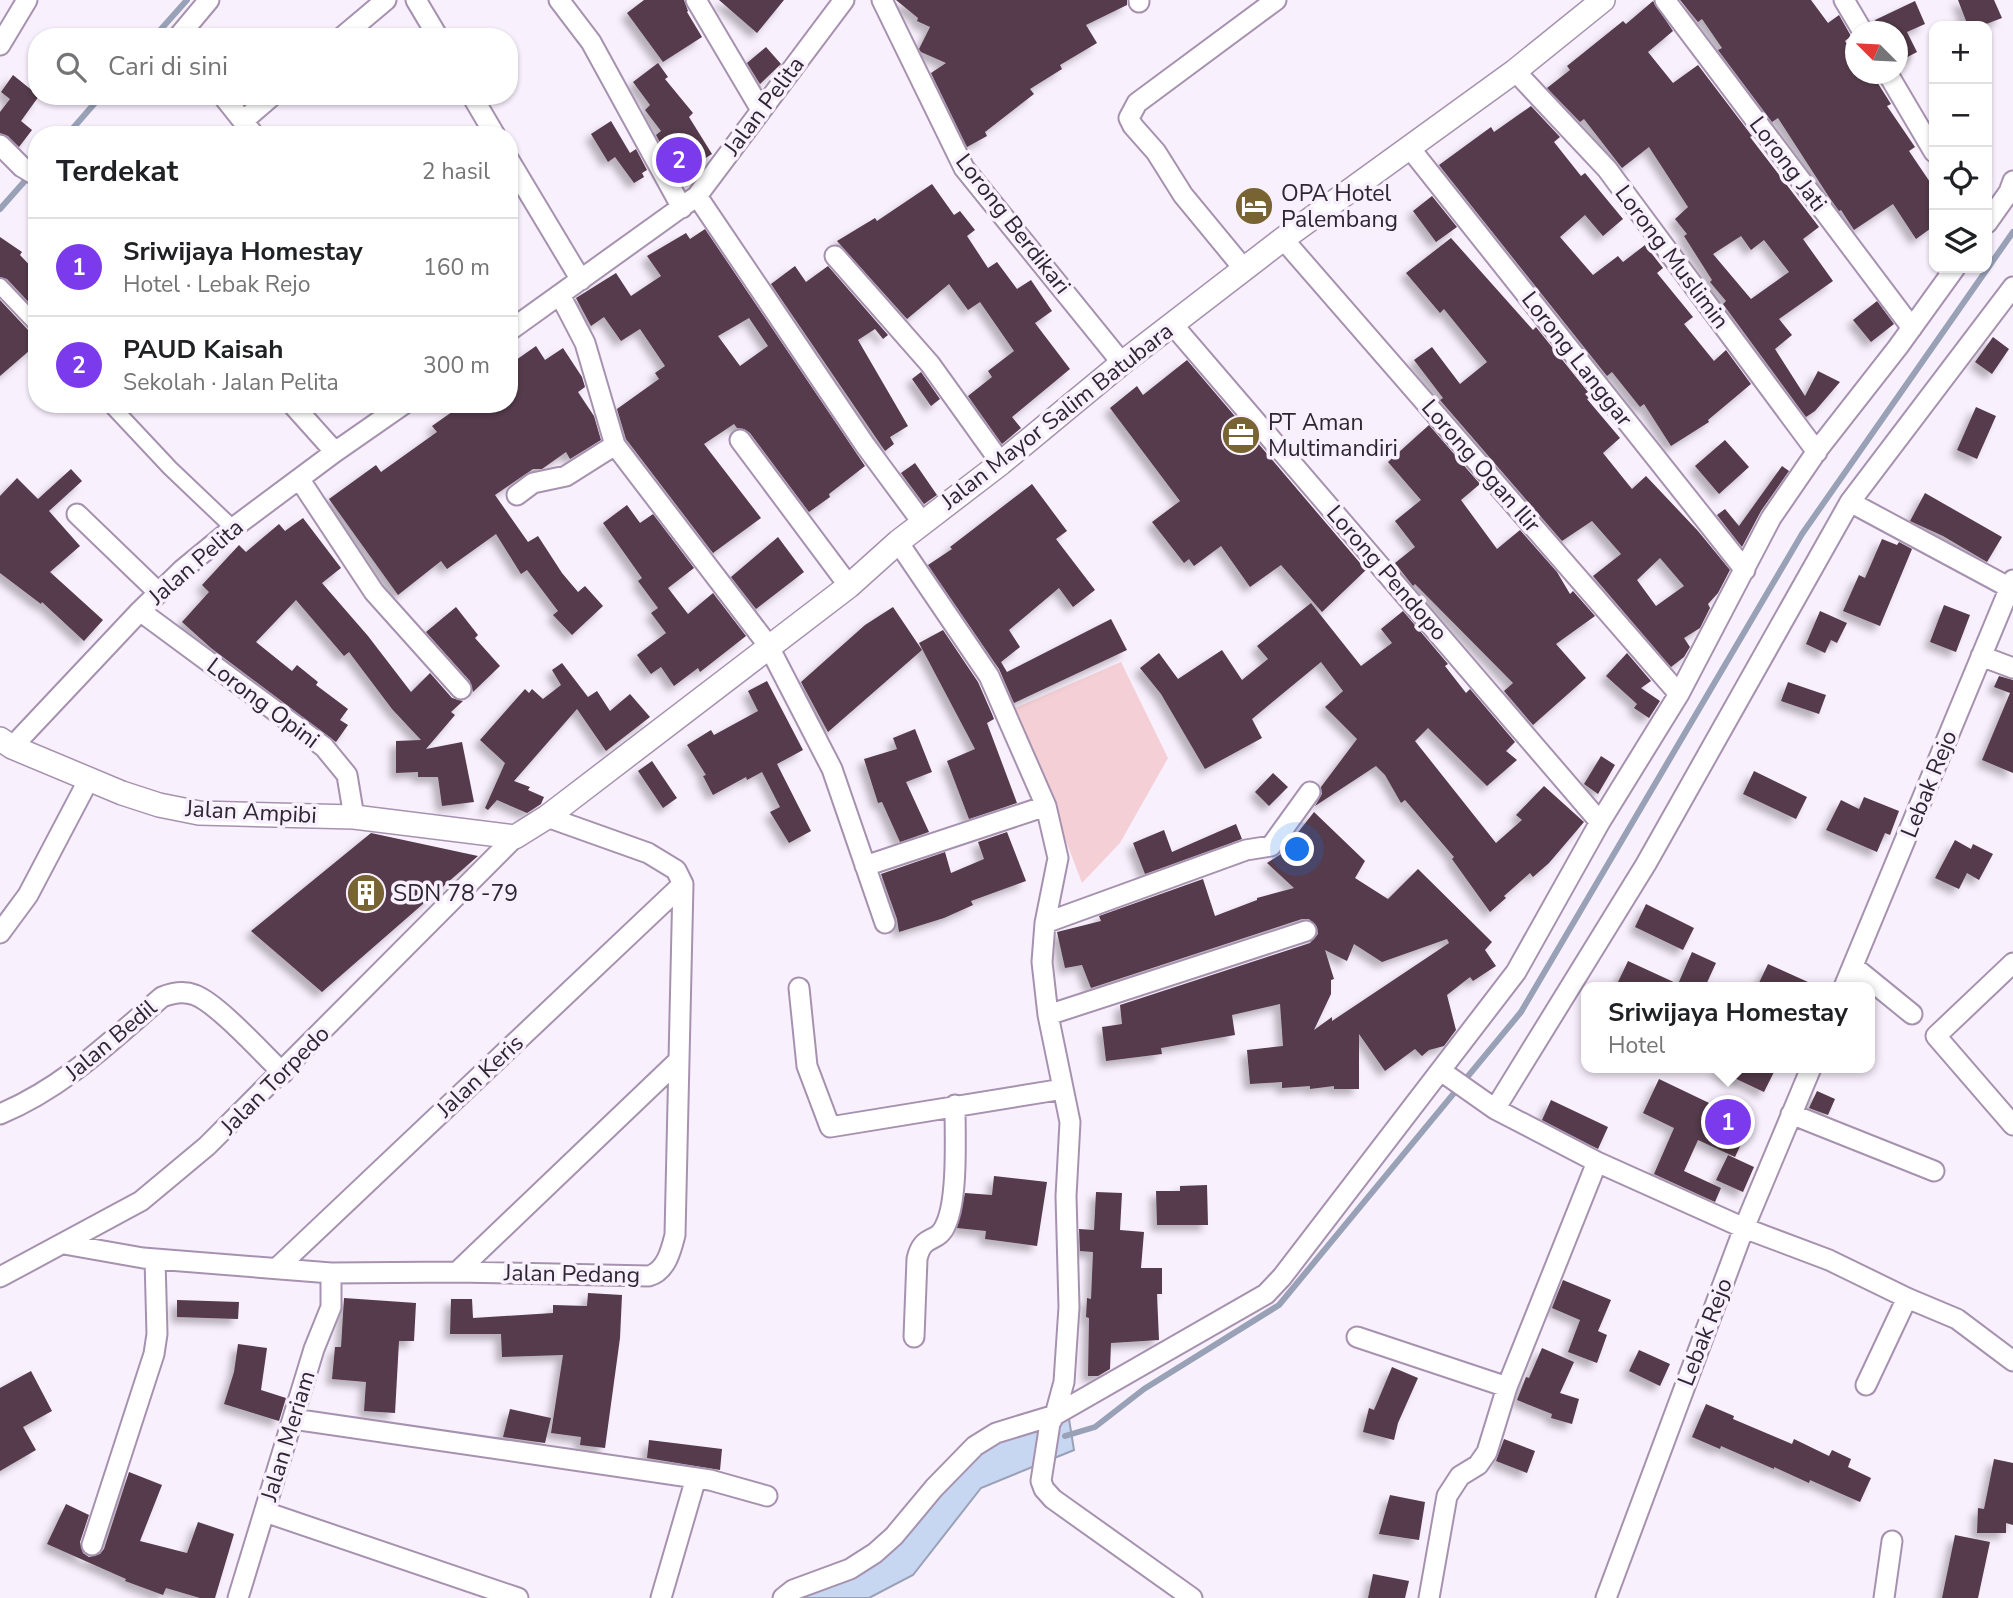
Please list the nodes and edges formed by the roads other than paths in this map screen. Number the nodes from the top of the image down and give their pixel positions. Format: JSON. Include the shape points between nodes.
{"nodes":[{"id":1,"x":27,"y":0,"type":"edge"},
{"id":2,"x":209,"y":0,"type":"edge"},
{"id":3,"x":386,"y":0,"type":"edge"},
{"id":4,"x":416,"y":0,"type":"edge"},
{"id":5,"x":559,"y":0,"type":"edge"},
{"id":6,"x":696,"y":0,"type":"edge"},
{"id":7,"x":844,"y":0,"type":"edge"},
{"id":8,"x":882,"y":0,"type":"edge"},
{"id":9,"x":1276,"y":0,"type":"edge"},
{"id":10,"x":1603,"y":0,"type":"edge"},
{"id":11,"x":1665,"y":0,"type":"edge"},
{"id":12,"x":1844,"y":0,"type":"edge"},
{"id":13,"x":1856,"y":21,"type":"edge"},
{"id":14,"x":186,"y":28,"type":"edge"},
{"id":15,"x":353,"y":28,"type":"edge"},
{"id":16,"x":433,"y":28,"type":"edge"},
{"id":17,"x":0,"y":45,"type":"edge"},
{"id":18,"x":1515,"y":71,"type":"junction"},
{"id":19,"x":1894,"y":84,"type":"edge"},
{"id":20,"x":230,"y":105,"type":"edge"},
{"id":21,"x":265,"y":105,"type":"edge"},
{"id":22,"x":477,"y":105,"type":"edge"},
{"id":23,"x":761,"y":110,"type":"junction"},
{"id":24,"x":246,"y":126,"type":"edge"},
{"id":25,"x":250,"y":126,"type":"edge"},
{"id":26,"x":490,"y":126,"type":"edge"},
{"id":27,"x":0,"y":145,"type":"edge"},
{"id":28,"x":1409,"y":147,"type":"junction"},
{"id":29,"x":1931,"y":147,"type":"edge"},
{"id":30,"x":28,"y":170,"type":"edge"},
{"id":31,"x":518,"y":175,"type":"edge"},
{"id":32,"x":2013,"y":181,"type":"edge"},
{"id":33,"x":690,"y":202,"type":"junction"},
{"id":34,"x":1992,"y":216,"type":"edge"},
{"id":35,"x":1283,"y":239,"type":"junction"},
{"id":36,"x":835,"y":256,"type":"dead end"},
{"id":37,"x":1244,"y":270,"type":"junction"},
{"id":38,"x":1951,"y":273,"type":"edge"},
{"id":39,"x":581,"y":280,"type":"junction"},
{"id":40,"x":0,"y":286,"type":"edge"},
{"id":41,"x":2013,"y":287,"type":"edge"},
{"id":42,"x":560,"y":295,"type":"junction"},
{"id":43,"x":28,"y":316,"type":"edge"},
{"id":44,"x":518,"y":325,"type":"edge"},
{"id":45,"x":1173,"y":325,"type":"junction"},
{"id":46,"x":1912,"y":327,"type":"junction"},
{"id":47,"x":1122,"y":363,"type":"junction"},
{"id":48,"x":118,"y":413,"type":"edge"},
{"id":49,"x":300,"y":413,"type":"edge"},
{"id":50,"x":391,"y":413,"type":"edge"},
{"id":51,"x":740,"y":440,"type":"dead end"},
{"id":52,"x":615,"y":445,"type":"junction"},
{"id":53,"x":335,"y":452,"type":"junction"},
{"id":54,"x":1816,"y":452,"type":"junction"},
{"id":55,"x":1001,"y":463,"type":"junction"},
{"id":56,"x":300,"y":480,"type":"junction"},
{"id":57,"x":517,"y":495,"type":"dead end"},
{"id":58,"x":1850,"y":502,"type":"junction"},
{"id":59,"x":77,"y":514,"type":"dead end"},
{"id":60,"x":922,"y":522,"type":"junction"},
{"id":61,"x":233,"y":528,"type":"junction"},
{"id":62,"x":898,"y":542,"type":"junction"},
{"id":63,"x":1745,"y":570,"type":"junction"},
{"id":64,"x":2011,"y":584,"type":"edge"},
{"id":65,"x":849,"y":586,"type":"junction"},
{"id":66,"x":159,"y":593,"type":"junction"},
{"id":67,"x":140,"y":611,"type":"junction"},
{"id":68,"x":768,"y":645,"type":"junction"},
{"id":69,"x":1981,"y":656,"type":"junction"},
{"id":70,"x":2013,"y":668,"type":"edge"},
{"id":71,"x":461,"y":689,"type":"dead end"},
{"id":72,"x":1679,"y":694,"type":"junction"},
{"id":73,"x":6,"y":743,"type":"edge"},
{"id":74,"x":89,"y":779,"type":"junction"},
{"id":75,"x":1310,"y":792,"type":"dead end"},
{"id":76,"x":1046,"y":806,"type":"junction"},
{"id":77,"x":354,"y":817,"type":"junction"},
{"id":78,"x":547,"y":817,"type":"junction"},
{"id":79,"x":1600,"y":822,"type":"junction"},
{"id":80,"x":515,"y":837,"type":"junction"},
{"id":81,"x":865,"y":866,"type":"junction"},
{"id":82,"x":683,"y":884,"type":"junction"},
{"id":83,"x":885,"y":923,"type":"dead end"},
{"id":84,"x":1045,"y":923,"type":"junction"},
{"id":85,"x":1306,"y":931,"type":"dead end"},
{"id":86,"x":0,"y":933,"type":"edge"},
{"id":87,"x":2013,"y":964,"type":"edge"},
{"id":88,"x":1853,"y":966,"type":"junction"},
{"id":89,"x":1846,"y":982,"type":"edge"},
{"id":90,"x":1873,"y":982,"type":"edge"},
{"id":91,"x":1875,"y":984,"type":"edge"},
{"id":92,"x":799,"y":988,"type":"dead end"},
{"id":93,"x":1912,"y":1014,"type":"dead end"},
{"id":94,"x":1048,"y":1015,"type":"junction"},
{"id":95,"x":679,"y":1060,"type":"junction"},
{"id":96,"x":282,"y":1073,"type":"junction"},
{"id":97,"x":1809,"y":1073,"type":"edge"},
{"id":98,"x":1444,"y":1074,"type":"junction"},
{"id":99,"x":1063,"y":1089,"type":"junction"},
{"id":100,"x":1488,"y":1104,"type":"junction"},
{"id":101,"x":955,"y":1105,"type":"junction"},
{"id":102,"x":0,"y":1114,"type":"edge"},
{"id":103,"x":1791,"y":1115,"type":"junction"},
{"id":104,"x":2013,"y":1125,"type":"edge"},
{"id":105,"x":1597,"y":1162,"type":"junction"},
{"id":106,"x":1934,"y":1171,"type":"dead end"},
{"id":107,"x":1744,"y":1228,"type":"junction"},
{"id":108,"x":64,"y":1244,"type":"junction"},
{"id":109,"x":155,"y":1259,"type":"junction"},
{"id":110,"x":276,"y":1268,"type":"junction"},
{"id":111,"x":457,"y":1272,"type":"junction"},
{"id":112,"x":331,"y":1273,"type":"junction"},
{"id":113,"x":0,"y":1277,"type":"edge"},
{"id":114,"x":1907,"y":1298,"type":"junction"},
{"id":115,"x":914,"y":1337,"type":"dead end"},
{"id":116,"x":1357,"y":1337,"type":"dead end"},
{"id":117,"x":2013,"y":1361,"type":"edge"},
{"id":118,"x":1866,"y":1385,"type":"dead end"},
{"id":119,"x":1507,"y":1387,"type":"junction"},
{"id":120,"x":293,"y":1419,"type":"junction"},
{"id":121,"x":1053,"y":1419,"type":"junction"},
{"id":122,"x":696,"y":1478,"type":"junction"},
{"id":123,"x":767,"y":1496,"type":"dead end"},
{"id":124,"x":264,"y":1512,"type":"junction"},
{"id":125,"x":1892,"y":1541,"type":"dead end"},
{"id":126,"x":92,"y":1545,"type":"dead end"},
{"id":127,"x":1190,"y":1597,"type":"edge"},
{"id":128,"x":238,"y":1598,"type":"edge"},
{"id":129,"x":518,"y":1598,"type":"edge"},
{"id":130,"x":661,"y":1598,"type":"edge"},
{"id":131,"x":783,"y":1598,"type":"edge"},
{"id":132,"x":1429,"y":1598,"type":"edge"},
{"id":133,"x":1606,"y":1598,"type":"edge"},
{"id":134,"x":1884,"y":1598,"type":"edge"}],
"edges":[{"from":1,"to":17,"type":"street"},
{"from":2,"to":14,"type":"street"},
{"from":3,"to":15,"type":"street"},
{"from":4,"to":16,"type":"street"},
{"from":5,"to":33,"type":"street","via":[[591,42]]},
{"from":6,"to":23,"type":"street"},
{"from":7,"to":23,"type":"street","name":"Jalan Pelita"},
{"from":8,"to":47,"type":"street","name":"Lorong Berdikari","via":[[964,168]]},
{"from":9,"to":37,"type":"street","via":[[1137,103],[1129,118]]},
{"from":10,"to":18,"type":"street","name":"Jalan Mayor Salim Batubara"},
{"from":11,"to":46,"type":"street","name":"Lorong Jati"},
{"from":12,"to":13,"type":"street"},
{"from":18,"to":28,"type":"street","name":"Jalan Mayor Salim Batubara"},
{"from":18,"to":54,"type":"street","name":"Lorong Muslimin","via":[[1606,170]]},
{"from":19,"to":29,"type":"street"},
{"from":20,"to":24,"type":"street"},
{"from":21,"to":25,"type":"street"},
{"from":22,"to":26,"type":"street"},
{"from":23,"to":33,"type":"street","name":"Jalan Pelita"},
{"from":27,"to":30,"type":"street"},
{"from":28,"to":35,"type":"street","name":"Jalan Mayor Salim Batubara"},
{"from":28,"to":63,"type":"street","name":"Lorong Langgar"},
{"from":31,"to":39,"type":"street"},
{"from":32,"to":34,"type":"street"},
{"from":33,"to":39,"type":"street","name":"Jalan Pelita"},
{"from":33,"to":60,"type":"street"},
{"from":35,"to":37,"type":"street","name":"Jalan Mayor Salim Batubara"},
{"from":35,"to":72,"type":"street","name":"Lorong Ogan Ilir"},
{"from":36,"to":55,"type":"street","via":[[930,364]]},
{"from":37,"to":45,"type":"street","name":"Jalan Mayor Salim Batubara"},
{"from":38,"to":46,"type":"street"},
{"from":39,"to":42,"type":"street","name":"Jalan Pelita"},
{"from":40,"to":43,"type":"street"},
{"from":41,"to":58,"type":"street"},
{"from":42,"to":44,"type":"street","name":"Jalan Pelita"},
{"from":42,"to":52,"type":"street","via":[[585,343]]},
{"from":45,"to":47,"type":"street","name":"Jalan Mayor Salim Batubara"},
{"from":45,"to":79,"type":"street","name":"Lorong Pendopo"},
{"from":46,"to":54,"type":"street"},
{"from":47,"to":55,"type":"street","name":"Jalan Mayor Salim Batubara"},
{"from":48,"to":61,"type":"street"},
{"from":49,"to":53,"type":"street"},
{"from":50,"to":53,"type":"street","name":"Jalan Pelita"},
{"from":51,"to":65,"type":"street"},
{"from":52,"to":57,"type":"street","via":[[566,477],[533,482]]},
{"from":52,"to":68,"type":"street"},
{"from":53,"to":56,"type":"street","name":"Jalan Pelita"},
{"from":54,"to":63,"type":"street","via":[[1771,518]]},
{"from":55,"to":60,"type":"street","name":"Jalan Mayor Salim Batubara"},
{"from":56,"to":61,"type":"street","name":"Jalan Pelita"},
{"from":56,"to":71,"type":"street","via":[[374,593]]},
{"from":58,"to":64,"type":"street"},
{"from":58,"to":100,"type":"street","via":[[1646,864]]},
{"from":59,"to":66,"type":"street"},
{"from":60,"to":62,"type":"street","name":"Jalan Mayor Salim Batubara"},
{"from":61,"to":66,"type":"street","name":"Jalan Pelita"},
{"from":62,"to":65,"type":"street","name":"Jalan Mayor Salim Batubara"},
{"from":62,"to":76,"type":"street","via":[[989,676]]},
{"from":63,"to":72,"type":"street"},
{"from":64,"to":69,"type":"street","name":"Lebak Rejo"},
{"from":65,"to":68,"type":"street","name":"Jalan Mayor Salim Batubara"},
{"from":66,"to":67,"type":"street","name":"Jalan Pelita"},
{"from":67,"to":73,"type":"street","name":"Jalan Pelita"},
{"from":67,"to":77,"type":"street","name":"Lorong Opini","via":[[324,747],[346,775]]},
{"from":68,"to":78,"type":"street","name":"Jalan Mayor Salim Batubara"},
{"from":68,"to":81,"type":"street","via":[[832,769]]},
{"from":69,"to":70,"type":"street"},
{"from":69,"to":88,"type":"street","name":"Lebak Rejo"},
{"from":72,"to":79,"type":"street"},
{"from":73,"to":74,"type":"street","name":"Jalan Ampibi"},
{"from":74,"to":77,"type":"street","name":"Jalan Ampibi","via":[[159,805],[199,813]]},
{"from":74,"to":86,"type":"street","via":[[29,895]]},
{"from":75,"to":84,"type":"street","via":[[1271,846],[1246,850]]},
{"from":76,"to":81,"type":"street"},
{"from":76,"to":84,"type":"street","via":[[1058,858]]},
{"from":77,"to":80,"type":"street","name":"Jalan Ampibi"},
{"from":78,"to":80,"type":"street","name":"Jalan Mayor Salim Batubara"},
{"from":78,"to":82,"type":"street","via":[[648,853],[676,870]]},
{"from":79,"to":98,"type":"street","via":[[1516,972]]},
{"from":80,"to":96,"type":"street","name":"Jalan Torpedo"},
{"from":81,"to":83,"type":"street"},
{"from":82,"to":95,"type":"street","name":"Jalan Pedang"},
{"from":82,"to":110,"type":"street","name":"Jalan Keris"},
{"from":84,"to":94,"type":"street","via":[[1042,962]]},
{"from":85,"to":94,"type":"street"},
{"from":87,"to":104,"type":"street","via":[[1936,1035]]},
{"from":88,"to":89,"type":"street","name":"Lebak Rejo"},
{"from":88,"to":90,"type":"street"},
{"from":91,"to":93,"type":"street"},
{"from":92,"to":101,"type":"street","via":[[807,1066],[830,1127]]},
{"from":94,"to":99,"type":"street"},
{"from":95,"to":111,"type":"street"},
{"from":95,"to":111,"type":"street","name":"Jalan Pedang","via":[[675,1235],[657,1273]]},
{"from":96,"to":102,"type":"street","name":"Jalan Bedil","via":[[213,1006],[192,994],[172,993],[79,1070]]},
{"from":96,"to":108,"type":"street","name":"Jalan Torpedo","via":[[208,1146],[141,1201]]},
{"from":97,"to":103,"type":"street","name":"Lebak Rejo"},
{"from":98,"to":100,"type":"street"},
{"from":98,"to":121,"type":"street","via":[[1266,1294]]},
{"from":99,"to":101,"type":"street"},
{"from":99,"to":121,"type":"street","via":[[1070,1122],[1066,1196],[1069,1307],[1064,1382]]},
{"from":100,"to":105,"type":"street"},
{"from":101,"to":115,"type":"street","via":[[948,1222],[939,1236],[923,1242],[916,1259]]},
{"from":103,"to":106,"type":"street"},
{"from":103,"to":107,"type":"street","name":"Lebak Rejo"},
{"from":105,"to":107,"type":"street"},
{"from":105,"to":119,"type":"street"},
{"from":107,"to":114,"type":"street","via":[[1829,1260]]},
{"from":107,"to":133,"type":"street","name":"Lebak Rejo"},
{"from":108,"to":109,"type":"street","name":"Jalan Pedang"},
{"from":108,"to":113,"type":"street","name":"Jalan Torpedo"},
{"from":109,"to":110,"type":"street","name":"Jalan Pedang"},
{"from":109,"to":126,"type":"street","via":[[154,1354]]},
{"from":110,"to":112,"type":"street","name":"Jalan Pedang"},
{"from":111,"to":112,"type":"street","name":"Jalan Pedang"},
{"from":112,"to":120,"type":"street","name":"Jalan Meriam","via":[[331,1307]]},
{"from":114,"to":117,"type":"street","via":[[1956,1319]]},
{"from":114,"to":118,"type":"street"},
{"from":116,"to":119,"type":"street"},
{"from":119,"to":132,"type":"street","via":[[1485,1458],[1460,1476],[1447,1496]]},
{"from":120,"to":122,"type":"street"},
{"from":120,"to":124,"type":"street","name":"Jalan Meriam"},
{"from":121,"to":127,"type":"street","via":[[1041,1481],[1044,1489]]},
{"from":121,"to":131,"type":"street","via":[[996,1433],[975,1446],[875,1553]]},
{"from":122,"to":123,"type":"street"},
{"from":122,"to":130,"type":"street"},
{"from":124,"to":128,"type":"street","name":"Jalan Meriam"},
{"from":124,"to":129,"type":"street"},
{"from":125,"to":134,"type":"street"}]}
